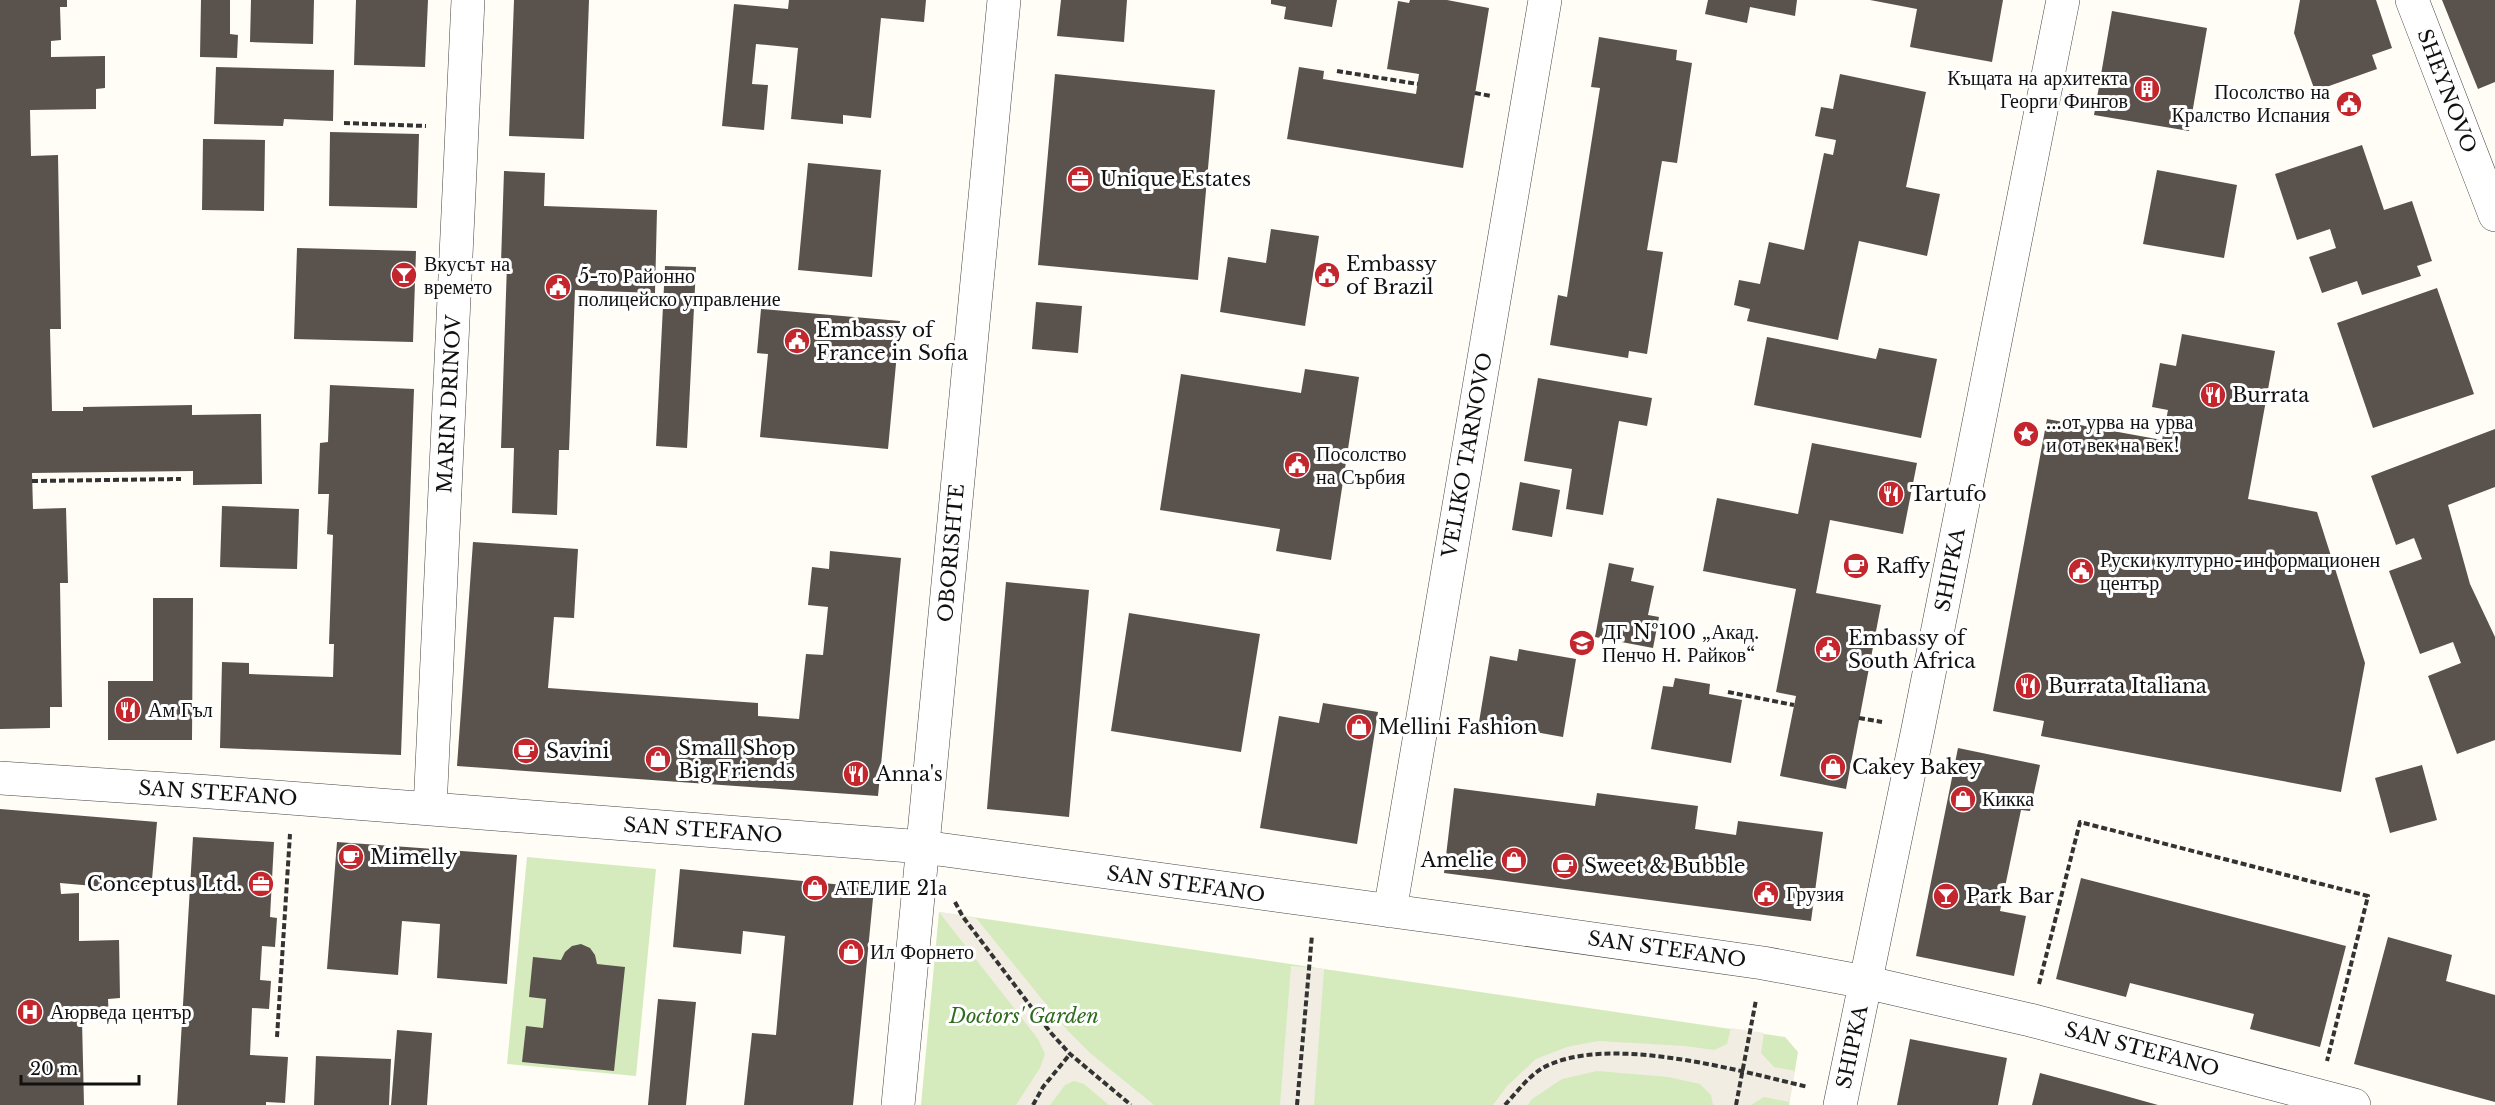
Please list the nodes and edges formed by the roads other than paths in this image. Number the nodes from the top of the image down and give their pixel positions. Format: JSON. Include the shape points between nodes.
{"nodes":[{"id":1,"x":468,"y":0,"type":"edge"},
{"id":2,"x":1004,"y":0,"type":"edge"},
{"id":3,"x":1545,"y":0,"type":"edge"},
{"id":4,"x":2064,"y":0,"type":"edge"},
{"id":5,"x":2412,"y":0,"type":"edge"},
{"id":6,"x":2495,"y":215,"type":"edge"},
{"id":7,"x":0,"y":778,"type":"edge"},
{"id":8,"x":430,"y":809,"type":"junction"},
{"id":9,"x":923,"y":847,"type":"junction"},
{"id":10,"x":1390,"y":911,"type":"junction"},
{"id":11,"x":1865,"y":982,"type":"junction"},
{"id":12,"x":1841,"y":1100,"type":"edge"},
{"id":13,"x":898,"y":1105,"type":"edge"},
{"id":14,"x":2354,"y":1105,"type":"edge"}],
"edges":[{"from":1,"to":8,"type":"street","name":"MARIN DRINOV"},
{"from":2,"to":9,"type":"street","name":"OBORISHTE"},
{"from":3,"to":10,"type":"street","name":"VELIKO TARNOVO"},
{"from":4,"to":11,"type":"street","name":"SHIPKA"},
{"from":5,"to":6,"type":"street","name":"SHEYNOVO"},
{"from":7,"to":8,"type":"street","name":"SAN STEFANO"},
{"from":8,"to":9,"type":"street","name":"SAN STEFANO"},
{"from":9,"to":10,"type":"street","name":"SAN STEFANO"},
{"from":9,"to":13,"type":"street","name":"OBORISHTE"},
{"from":10,"to":11,"type":"street","name":"SAN STEFANO","via":[[1763,963]]},
{"from":11,"to":12,"type":"street","name":"SHIPKA"},
{"from":11,"to":14,"type":"street","name":"SAN STEFANO","via":[[2030,1020]]}]}
